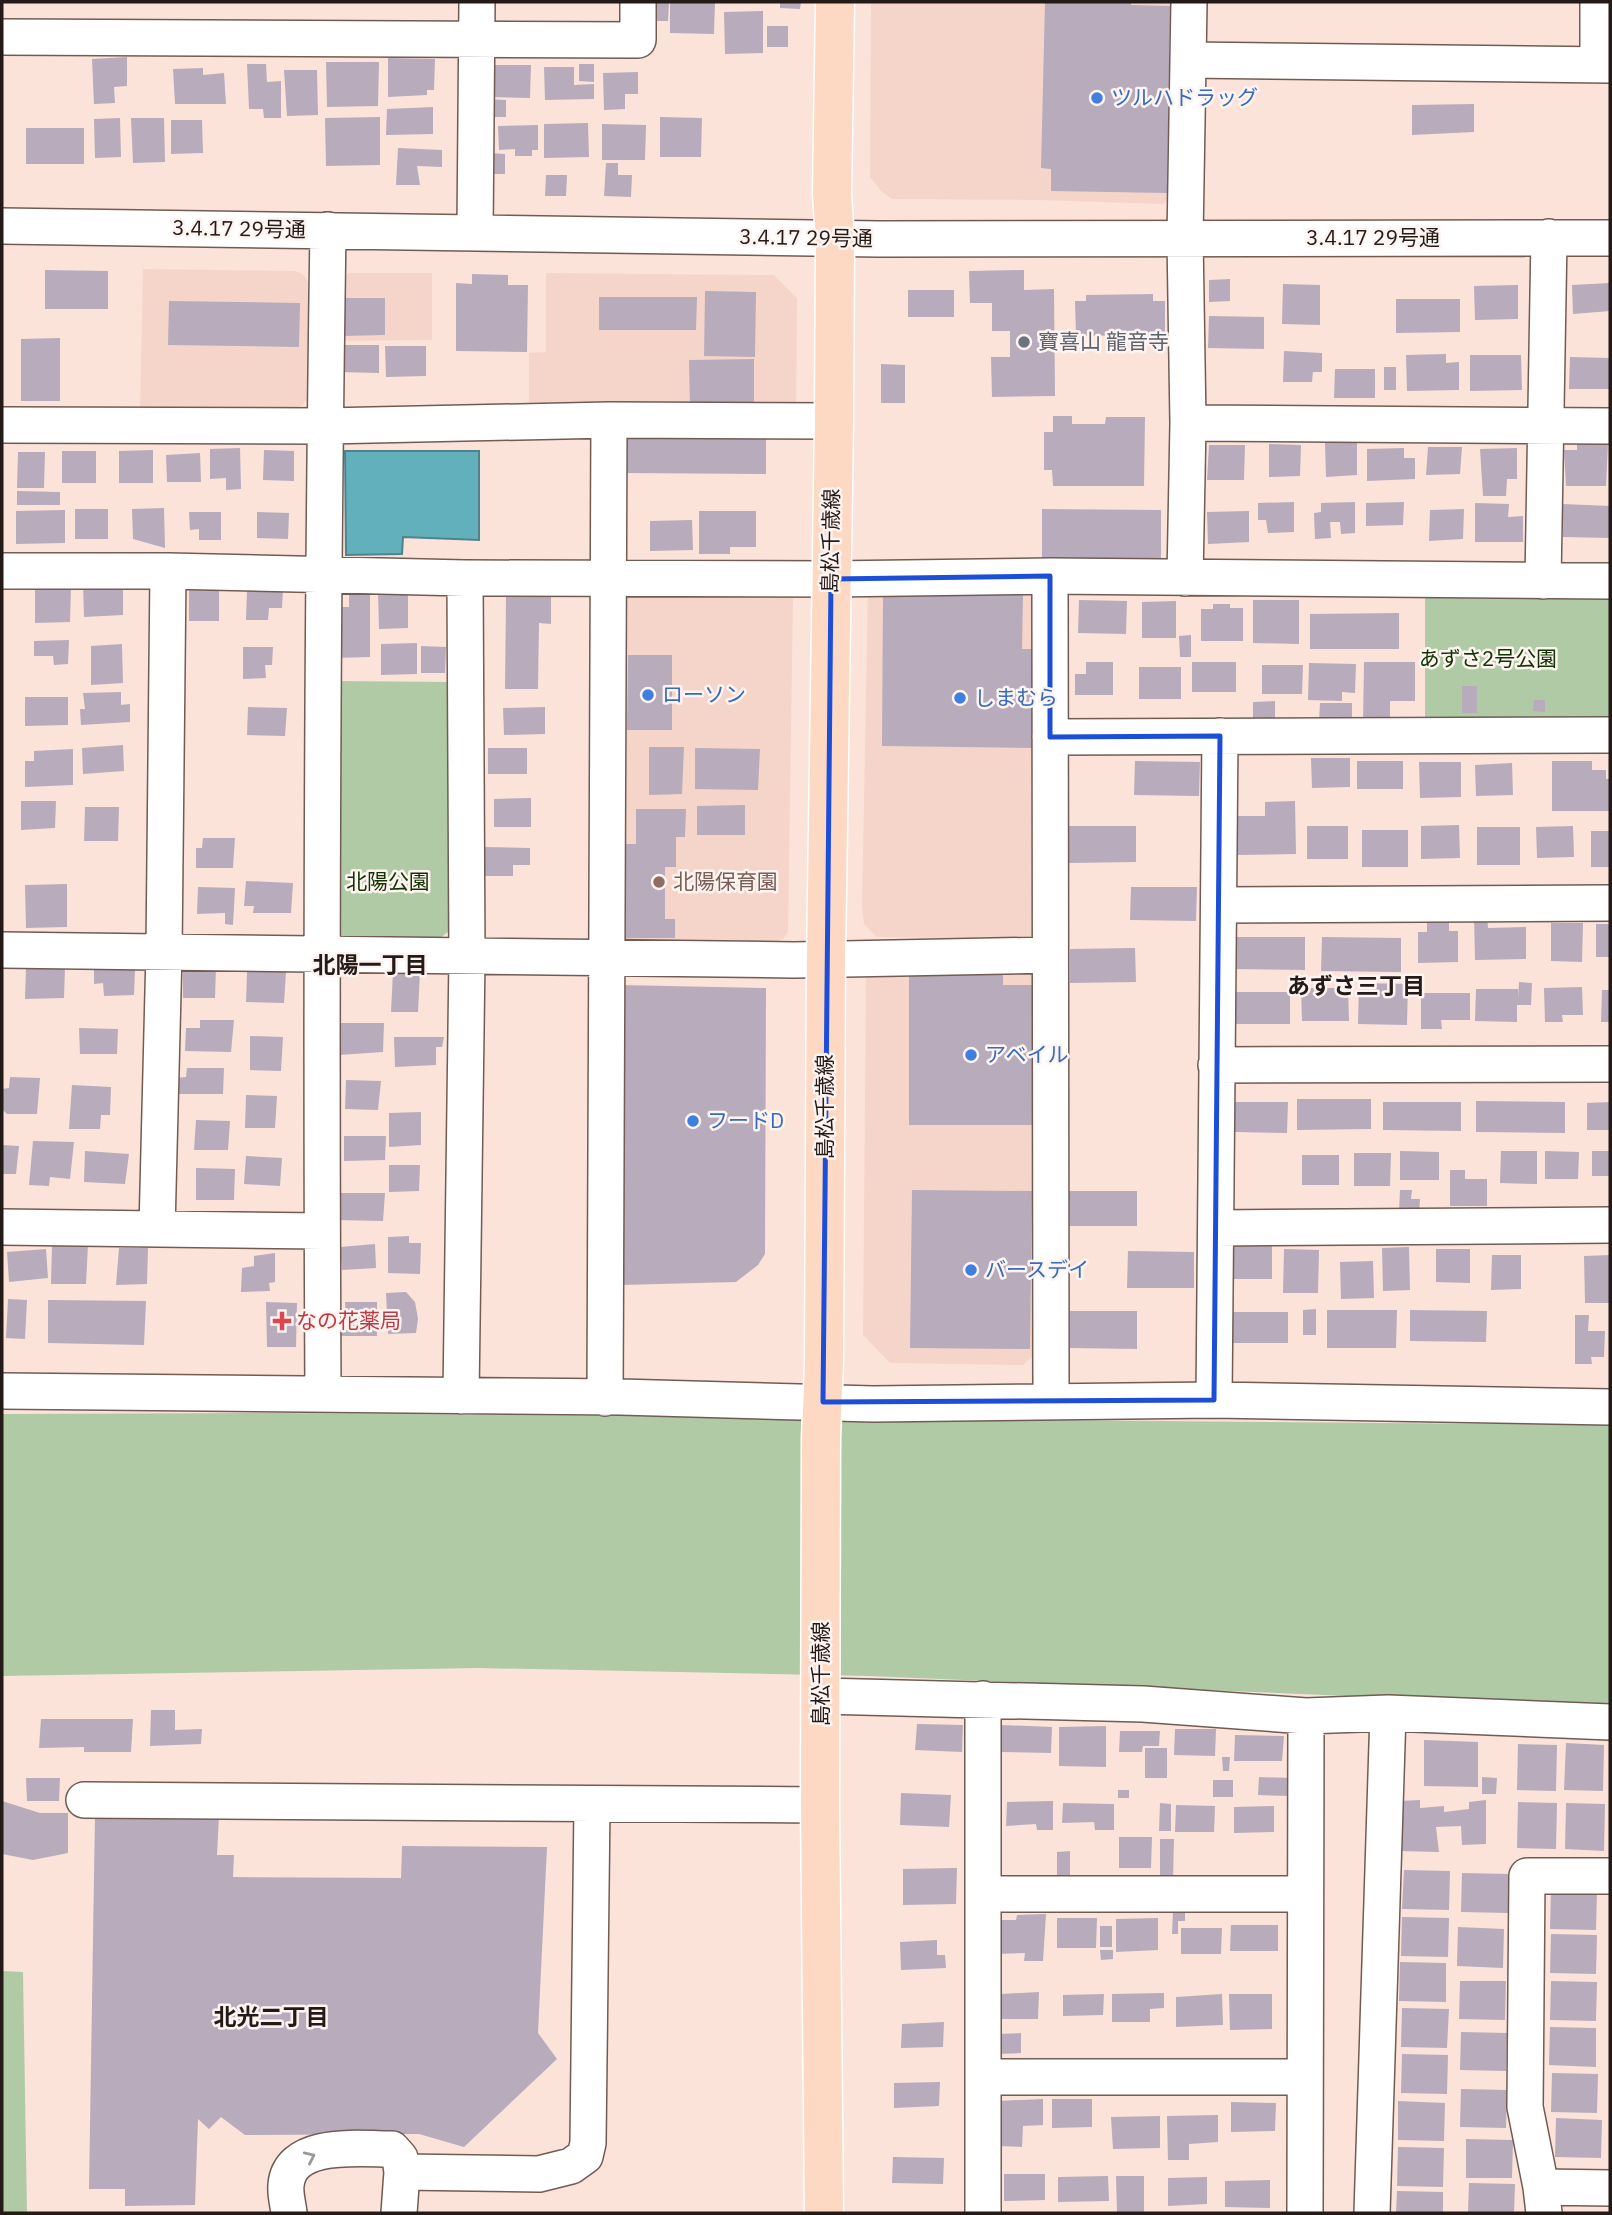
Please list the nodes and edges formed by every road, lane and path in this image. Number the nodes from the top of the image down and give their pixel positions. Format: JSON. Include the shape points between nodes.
{"nodes":[{"id":1,"x":477,"y":2,"type":"edge"},
{"id":2,"x":638,"y":2,"type":"edge"},
{"id":3,"x":835,"y":2,"type":"edge"},
{"id":4,"x":1189,"y":2,"type":"edge"},
{"id":5,"x":1598,"y":2,"type":"edge"},
{"id":6,"x":2,"y":37,"type":"edge"},
{"id":7,"x":476,"y":41,"type":"junction"},
{"id":8,"x":1188,"y":60,"type":"junction"},
{"id":9,"x":1604,"y":65,"type":"edge"},
{"id":10,"x":2,"y":226,"type":"edge"},
{"id":11,"x":328,"y":230,"type":"junction"},
{"id":12,"x":475,"y":232,"type":"junction"},
{"id":13,"x":1549,"y":237,"type":"junction"},
{"id":14,"x":1185,"y":238,"type":"junction"},
{"id":15,"x":1610,"y":238,"type":"edge"},
{"id":16,"x":835,"y":239,"type":"junction"},
{"id":17,"x":609,"y":421,"type":"junction"},
{"id":18,"x":834,"y":421,"type":"junction"},
{"id":19,"x":1188,"y":423,"type":"junction"},
{"id":20,"x":2,"y":425,"type":"edge"},
{"id":21,"x":326,"y":426,"type":"junction"},
{"id":22,"x":1546,"y":426,"type":"junction"},
{"id":23,"x":1610,"y":426,"type":"edge"},
{"id":24,"x":2,"y":571,"type":"edge"},
{"id":25,"x":168,"y":571,"type":"junction"},
{"id":26,"x":323,"y":576,"type":"junction"},
{"id":27,"x":1050,"y":576,"type":"junction"},
{"id":28,"x":465,"y":578,"type":"junction"},
{"id":29,"x":608,"y":578,"type":"junction"},
{"id":30,"x":1185,"y":578,"type":"junction"},
{"id":31,"x":831,"y":579,"type":"junction"},
{"id":32,"x":1543,"y":581,"type":"junction"},
{"id":33,"x":1610,"y":581,"type":"edge"},
{"id":34,"x":1610,"y":735,"type":"edge"},
{"id":35,"x":1220,"y":736,"type":"junction"},
{"id":36,"x":1050,"y":737,"type":"junction"},
{"id":37,"x":1610,"y":903,"type":"edge"},
{"id":38,"x":1220,"y":905,"type":"junction"},
{"id":39,"x":2,"y":950,"type":"edge"},
{"id":40,"x":164,"y":952,"type":"junction"},
{"id":41,"x":321,"y":955,"type":"junction"},
{"id":42,"x":1050,"y":955,"type":"junction"},
{"id":43,"x":467,"y":957,"type":"junction"},
{"id":44,"x":606,"y":959,"type":"junction"},
{"id":45,"x":826,"y":960,"type":"junction"},
{"id":46,"x":1610,"y":1064,"type":"edge"},
{"id":47,"x":1216,"y":1065,"type":"junction"},
{"id":48,"x":1610,"y":1225,"type":"edge"},
{"id":49,"x":2,"y":1227,"type":"edge"},
{"id":50,"x":1217,"y":1228,"type":"junction"},
{"id":51,"x":157,"y":1229,"type":"junction"},
{"id":52,"x":322,"y":1231,"type":"junction"},
{"id":53,"x":2,"y":1391,"type":"edge"},
{"id":54,"x":323,"y":1394,"type":"junction"},
{"id":55,"x":461,"y":1396,"type":"junction"},
{"id":56,"x":605,"y":1398,"type":"junction"},
{"id":57,"x":1214,"y":1400,"type":"junction"},
{"id":58,"x":823,"y":1402,"type":"junction"},
{"id":59,"x":1051,"y":1402,"type":"junction"},
{"id":60,"x":1610,"y":1407,"type":"edge"},
{"id":61,"x":822,"y":1696,"type":"junction"},
{"id":62,"x":983,"y":1699,"type":"junction"},
{"id":63,"x":1388,"y":1713,"type":"junction"},
{"id":64,"x":1306,"y":1716,"type":"junction"},
{"id":65,"x":1610,"y":1722,"type":"edge"},
{"id":66,"x":84,"y":1800,"type":"dead end"},
{"id":67,"x":592,"y":1805,"type":"junction"},
{"id":68,"x":820,"y":1805,"type":"junction"},
{"id":69,"x":1610,"y":1876,"type":"edge"},
{"id":70,"x":983,"y":1894,"type":"junction"},
{"id":71,"x":1305,"y":1894,"type":"junction"},
{"id":72,"x":983,"y":2077,"type":"junction"},
{"id":73,"x":1305,"y":2077,"type":"junction"},
{"id":74,"x":402,"y":2172,"type":"junction"},
{"id":75,"x":1610,"y":2188,"type":"edge"},
{"id":76,"x":1543,"y":2200,"type":"edge"},
{"id":77,"x":289,"y":2213,"type":"edge"},
{"id":78,"x":399,"y":2213,"type":"edge"},
{"id":79,"x":824,"y":2213,"type":"edge"},
{"id":80,"x":983,"y":2213,"type":"edge"},
{"id":81,"x":1305,"y":2213,"type":"edge"},
{"id":82,"x":1372,"y":2213,"type":"edge"}],
"edges":[{"from":1,"to":7,"type":"street"},
{"from":2,"to":7,"type":"street","via":[[638,40]]},
{"from":3,"to":16,"type":"main road","name":"島松千歳線"},
{"from":4,"to":8,"type":"street"},
{"from":5,"to":9,"type":"street"},
{"from":6,"to":7,"type":"street"},
{"from":7,"to":12,"type":"street"},
{"from":8,"to":9,"type":"street"},
{"from":8,"to":14,"type":"street"},
{"from":10,"to":11,"type":"street","name":"3.4.17 29号通"},
{"from":11,"to":12,"type":"street","name":"3.4.17 29号通"},
{"from":11,"to":21,"type":"street"},
{"from":12,"to":16,"type":"street","name":"3.4.17 29号通"},
{"from":13,"to":14,"type":"street","name":"3.4.17 29号通"},
{"from":13,"to":15,"type":"street","name":"3.4.17 29号通"},
{"from":13,"to":22,"type":"street"},
{"from":14,"to":16,"type":"street","name":"3.4.17 29号通"},
{"from":14,"to":19,"type":"street"},
{"from":16,"to":18,"type":"main road","name":"島松千歳線"},
{"from":17,"to":18,"type":"street"},
{"from":17,"to":21,"type":"street"},
{"from":17,"to":29,"type":"street"},
{"from":18,"to":31,"type":"main road","name":"島松千歳線"},
{"from":19,"to":22,"type":"street"},
{"from":19,"to":30,"type":"street"},
{"from":20,"to":21,"type":"street"},
{"from":21,"to":26,"type":"street"},
{"from":22,"to":23,"type":"street"},
{"from":22,"to":32,"type":"street"},
{"from":24,"to":25,"type":"street"},
{"from":25,"to":26,"type":"street"},
{"from":25,"to":40,"type":"street"},
{"from":26,"to":28,"type":"street"},
{"from":26,"to":41,"type":"street"},
{"from":27,"to":30,"type":"street"},
{"from":27,"to":31,"type":"street"},
{"from":27,"to":36,"type":"street"},
{"from":28,"to":29,"type":"street"},
{"from":28,"to":43,"type":"street"},
{"from":29,"to":31,"type":"street"},
{"from":29,"to":44,"type":"street"},
{"from":30,"to":32,"type":"street"},
{"from":31,"to":45,"type":"main road","name":"島松千歳線"},
{"from":32,"to":33,"type":"street"},
{"from":34,"to":35,"type":"street"},
{"from":35,"to":36,"type":"street"},
{"from":35,"to":38,"type":"street"},
{"from":36,"to":42,"type":"street"},
{"from":37,"to":38,"type":"street"},
{"from":38,"to":47,"type":"street"},
{"from":39,"to":40,"type":"street"},
{"from":40,"to":41,"type":"street"},
{"from":40,"to":51,"type":"street"},
{"from":41,"to":43,"type":"street"},
{"from":41,"to":52,"type":"street"},
{"from":42,"to":45,"type":"street"},
{"from":42,"to":59,"type":"street"},
{"from":43,"to":44,"type":"street"},
{"from":43,"to":55,"type":"street"},
{"from":44,"to":45,"type":"street"},
{"from":44,"to":56,"type":"street"},
{"from":45,"to":58,"type":"main road","name":"島松千歳線"},
{"from":46,"to":47,"type":"street"},
{"from":47,"to":50,"type":"street"},
{"from":48,"to":50,"type":"street"},
{"from":49,"to":51,"type":"street"},
{"from":50,"to":57,"type":"street"},
{"from":51,"to":52,"type":"street"},
{"from":52,"to":54,"type":"street"},
{"from":53,"to":54,"type":"street"},
{"from":54,"to":55,"type":"street"},
{"from":55,"to":56,"type":"street"},
{"from":56,"to":58,"type":"street"},
{"from":57,"to":59,"type":"street"},
{"from":57,"to":60,"type":"street"},
{"from":58,"to":59,"type":"street"},
{"from":58,"to":61,"type":"main road","name":"島松千歳線"},
{"from":61,"to":62,"type":"street"},
{"from":61,"to":68,"type":"main road","name":"島松千歳線"},
{"from":62,"to":64,"type":"street"},
{"from":62,"to":70,"type":"street"},
{"from":63,"to":64,"type":"street"},
{"from":63,"to":65,"type":"street"},
{"from":63,"to":82,"type":"street"},
{"from":64,"to":71,"type":"street"},
{"from":66,"to":67,"type":"street"},
{"from":67,"to":68,"type":"street"},
{"from":67,"to":74,"type":"street","via":[[588,2143],[584,2156],[571,2166],[539,2174]]},
{"from":68,"to":79,"type":"main road","name":"島松千歳線"},
{"from":69,"to":76,"type":"street","via":[[1527,1875],[1525,2107]]},
{"from":70,"to":71,"type":"street"},
{"from":70,"to":72,"type":"street"},
{"from":71,"to":73,"type":"street"},
{"from":72,"to":73,"type":"street"},
{"from":72,"to":80,"type":"street"},
{"from":73,"to":81,"type":"street"},
{"from":77,"to":74,"type":"street","one_way":true,"via":[[286,2183],[294,2165],[313,2153],[337,2148],[392,2149],[400,2158]]},
{"from":74,"to":78,"type":"street"},
{"from":75,"to":76,"type":"street"}]}
